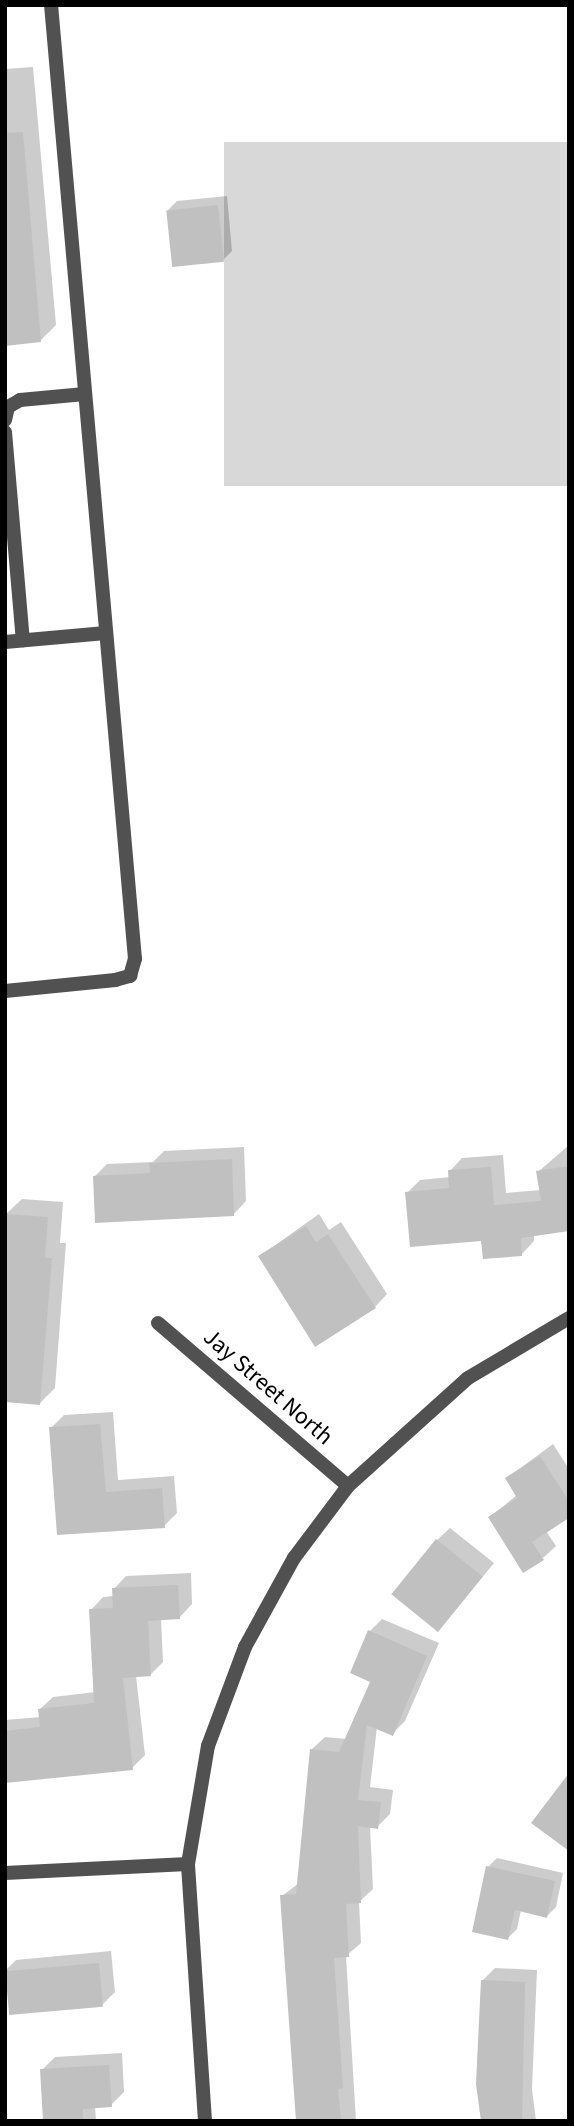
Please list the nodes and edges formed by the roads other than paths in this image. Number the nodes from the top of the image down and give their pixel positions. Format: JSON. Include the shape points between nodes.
{"nodes":[{"id":1,"x":51,"y":5,"type":"edge"},
{"id":2,"x":85,"y":394,"type":"junction"},
{"id":3,"x":5,"y":419,"type":"edge"},
{"id":4,"x":5,"y":432,"type":"edge"},
{"id":5,"x":106,"y":633,"type":"junction"},
{"id":6,"x":23,"y":640,"type":"junction"},
{"id":7,"x":5,"y":642,"type":"edge"},
{"id":8,"x":5,"y":991,"type":"edge"},
{"id":9,"x":569,"y":1318,"type":"edge"},
{"id":10,"x":158,"y":1323,"type":"dead end"},
{"id":11,"x":348,"y":1486,"type":"junction"},
{"id":12,"x":188,"y":1864,"type":"junction"},
{"id":13,"x":5,"y":1872,"type":"edge"},
{"id":14,"x":205,"y":2121,"type":"edge"}],
"edges":[{"from":1,"to":2,"type":"street"},
{"from":2,"to":3,"type":"street","via":[[20,400],[8,407]]},
{"from":2,"to":5,"type":"street"},
{"from":4,"to":6,"type":"street"},
{"from":5,"to":6,"type":"street"},
{"from":5,"to":8,"type":"street","via":[[135,958],[130,976]]},
{"from":6,"to":7,"type":"street"},
{"from":9,"to":11,"type":"street","via":[[468,1378]]},
{"from":10,"to":11,"type":"street","name":"Jay Street North"},
{"from":11,"to":12,"type":"street","via":[[294,1558],[245,1647],[208,1746]]},
{"from":12,"to":13,"type":"street"},
{"from":12,"to":14,"type":"street"}]}
